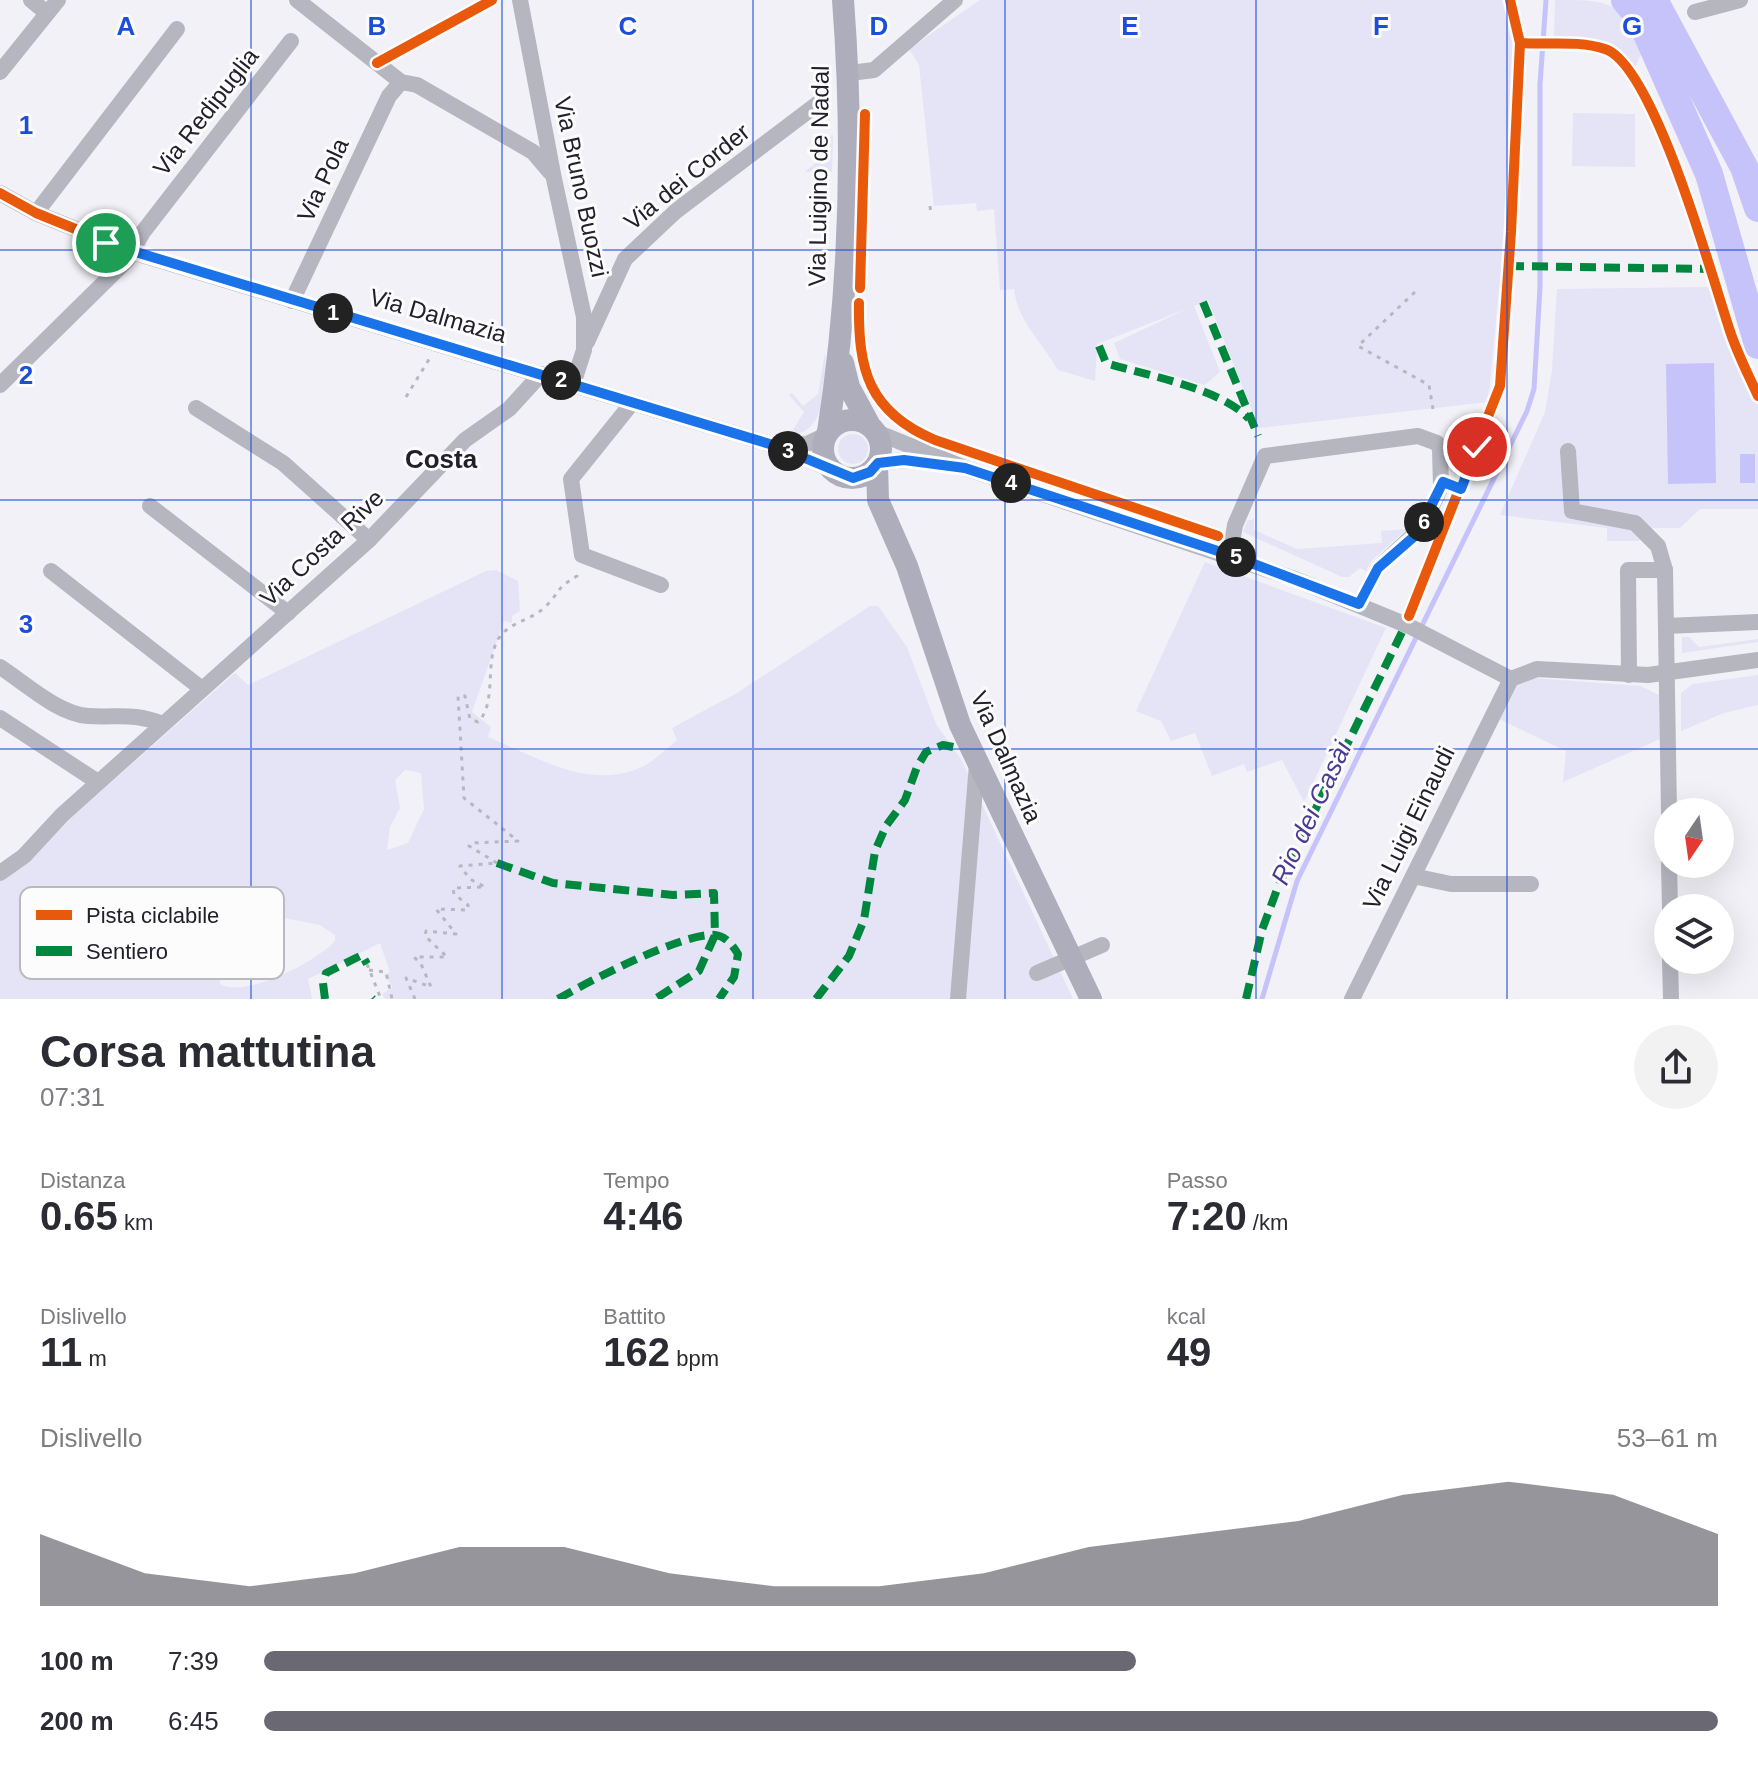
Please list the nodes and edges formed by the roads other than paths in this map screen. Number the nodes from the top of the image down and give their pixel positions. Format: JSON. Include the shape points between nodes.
{"nodes":[{"id":1,"x":31,"y":0,"type":"edge"},
{"id":2,"x":297,"y":0,"type":"edge"},
{"id":3,"x":520,"y":0,"type":"edge"},
{"id":4,"x":843,"y":0,"type":"edge"},
{"id":5,"x":955,"y":0,"type":"edge"},
{"id":6,"x":1740,"y":0,"type":"edge"},
{"id":7,"x":52,"y":7,"type":"edge"},
{"id":8,"x":1695,"y":12,"type":"dead end"},
{"id":9,"x":177,"y":29,"type":"dead end"},
{"id":10,"x":291,"y":41,"type":"dead end"},
{"id":11,"x":0,"y":72,"type":"edge"},
{"id":12,"x":850,"y":73,"type":"junction"},
{"id":13,"x":401,"y":82,"type":"junction"},
{"id":14,"x":820,"y":102,"type":"dead end"},
{"id":15,"x":541,"y":115,"type":"junction"},
{"id":16,"x":508,"y":137,"type":"junction"},
{"id":17,"x":554,"y":179,"type":"junction"},
{"id":18,"x":0,"y":193,"type":"edge"},
{"id":19,"x":36,"y":213,"type":"junction"},
{"id":20,"x":132,"y":252,"type":"junction"},
{"id":21,"x":612,"y":283,"type":"junction"},
{"id":22,"x":579,"y":293,"type":"junction"},
{"id":23,"x":292,"y":301,"type":"junction"},
{"id":24,"x":584,"y":350,"type":"junction"},
{"id":25,"x":840,"y":352,"type":"junction"},
{"id":26,"x":541,"y":374,"type":"junction"},
{"id":27,"x":573,"y":384,"type":"junction"},
{"id":28,"x":0,"y":385,"type":"edge"},
{"id":29,"x":632,"y":403,"type":"junction"},
{"id":30,"x":196,"y":408,"type":"dead end"},
{"id":31,"x":872,"y":428,"type":"junction"},
{"id":32,"x":827,"y":433,"type":"junction"},
{"id":33,"x":776,"y":446,"type":"junction"},
{"id":34,"x":1568,"y":451,"type":"dead end"},
{"id":35,"x":878,"y":464,"type":"junction"},
{"id":36,"x":965,"y":468,"type":"junction"},
{"id":37,"x":834,"y":472,"type":"junction"},
{"id":38,"x":150,"y":506,"type":"dead end"},
{"id":39,"x":891,"y":530,"type":"junction"},
{"id":40,"x":369,"y":540,"type":"junction"},
{"id":41,"x":1230,"y":555,"type":"junction"},
{"id":42,"x":1665,"y":570,"type":"junction"},
{"id":43,"x":51,"y":571,"type":"dead end"},
{"id":44,"x":661,"y":585,"type":"dead end"},
{"id":45,"x":1359,"y":604,"type":"junction"},
{"id":46,"x":288,"y":613,"type":"junction"},
{"id":47,"x":1758,"y":622,"type":"edge"},
{"id":48,"x":1666,"y":626,"type":"junction"},
{"id":49,"x":1758,"y":660,"type":"edge"},
{"id":50,"x":0,"y":667,"type":"edge"},
{"id":51,"x":1667,"y":673,"type":"junction"},
{"id":52,"x":1629,"y":675,"type":"junction"},
{"id":53,"x":1511,"y":679,"type":"junction"},
{"id":54,"x":202,"y":689,"type":"junction"},
{"id":55,"x":0,"y":718,"type":"edge"},
{"id":56,"x":163,"y":724,"type":"junction"},
{"id":57,"x":977,"y":762,"type":"junction"},
{"id":58,"x":98,"y":782,"type":"junction"},
{"id":59,"x":1669,"y":798,"type":"edge"},
{"id":60,"x":0,"y":873,"type":"edge"},
{"id":61,"x":1413,"y":876,"type":"junction"},
{"id":62,"x":1531,"y":884,"type":"dead end"},
{"id":63,"x":1102,"y":945,"type":"dead end"},
{"id":64,"x":1070,"y":957,"type":"junction"},
{"id":65,"x":1037,"y":973,"type":"dead end"},
{"id":66,"x":1670,"y":974,"type":"edge"},
{"id":67,"x":958,"y":999,"type":"edge"},
{"id":68,"x":1091,"y":999,"type":"edge"},
{"id":69,"x":1352,"y":999,"type":"edge"},
{"id":70,"x":1671,"y":999,"type":"edge"}],
"edges":[{"from":1,"to":7,"type":"street"},
{"from":2,"to":13,"type":"street"},
{"from":3,"to":15,"type":"street","name":"Via Bruno Buozzi"},
{"from":4,"to":12,"type":"main road","name":"Via Luigino de Nadal"},
{"from":5,"to":12,"type":"street","via":[[874,70]]},
{"from":6,"to":8,"type":"street"},
{"from":7,"to":11,"type":"street"},
{"from":9,"to":19,"type":"street"},
{"from":10,"to":20,"type":"street","name":"Via Redipuglia"},
{"from":12,"to":25,"type":"main road","name":"Via Luigino de Nadal"},
{"from":13,"to":16,"type":"street","via":[[417,85]]},
{"from":13,"to":23,"type":"street","name":"Via Pola","via":[[389,96]]},
{"from":14,"to":21,"type":"street","name":"Via dei Corder","via":[[676,211],[625,259]]},
{"from":15,"to":16,"type":"street","via":[[533,134]]},
{"from":15,"to":17,"type":"street","name":"Via Bruno Buozzi"},
{"from":16,"to":17,"type":"street","via":[[539,156]]},
{"from":17,"to":22,"type":"street","name":"Via Bruno Buozzi"},
{"from":18,"to":19,"type":"street","name":"Via Dalmazia"},
{"from":19,"to":20,"type":"street","name":"Via Dalmazia"},
{"from":20,"to":23,"type":"street","name":"Via Dalmazia"},
{"from":20,"to":28,"type":"street","name":"Via Redipuglia"},
{"from":21,"to":22,"type":"street","via":[[599,298]]},
{"from":21,"to":24,"type":"street","name":"Via dei Corder"},
{"from":22,"to":24,"type":"street","name":"Via Bruno Buozzi"},
{"from":23,"to":26,"type":"street","name":"Via Dalmazia"},
{"from":24,"to":27,"type":"street","name":"Via Bruno Buozzi"},
{"from":25,"to":31,"type":"main road","name":"Via Luigino de Nadal","via":[[849,387]]},
{"from":25,"to":32,"type":"main road","name":"Via Luigino de Nadal"},
{"from":26,"to":27,"type":"street","name":"Via Dalmazia"},
{"from":26,"to":40,"type":"street","name":"Via Costa Rive","via":[[509,409],[465,440]]},
{"from":27,"to":29,"type":"street","name":"Via Dalmazia"},
{"from":29,"to":33,"type":"street","name":"Via Dalmazia"},
{"from":29,"to":44,"type":"street","via":[[571,479],[582,555]]},
{"from":30,"to":40,"type":"street","via":[[283,463]]},
{"from":31,"to":32,"type":"main road","via":[[852,419]]},
{"from":31,"to":35,"type":"main road","via":[[882,447]]},
{"from":31,"to":36,"type":"street"},
{"from":32,"to":33,"type":"street","name":"Via Dalmazia","via":[[807,444]]},
{"from":32,"to":37,"type":"main road","via":[[823,453]]},
{"from":33,"to":37,"type":"street","name":"Via Dalmazia"},
{"from":34,"to":42,"type":"street","via":[[1572,511],[1635,523],[1658,546]]},
{"from":35,"to":36,"type":"street","via":[[916,460]]},
{"from":35,"to":37,"type":"main road","via":[[853,478]]},
{"from":35,"to":39,"type":"main road","name":"Via Dalmazia","via":[[878,500]]},
{"from":36,"to":41,"type":"street"},
{"from":37,"to":39,"type":"main road","name":"Via Dalmazia"},
{"from":38,"to":46,"type":"street"},
{"from":39,"to":57,"type":"main road","name":"Via Dalmazia"},
{"from":40,"to":46,"type":"street","name":"Via Costa Rive"},
{"from":41,"to":45,"type":"street"},
{"from":41,"to":45,"type":"street","via":[[1235,525],[1265,456],[1418,436],[1430,439],[1440,449],[1439,494],[1417,534],[1378,568]]},
{"from":42,"to":48,"type":"street"},
{"from":42,"to":52,"type":"street","via":[[1628,570]]},
{"from":43,"to":54,"type":"street"},
{"from":45,"to":53,"type":"street"},
{"from":46,"to":54,"type":"street","name":"Via Costa Rive"},
{"from":47,"to":48,"type":"street"},
{"from":48,"to":51,"type":"street"},
{"from":49,"to":51,"type":"street"},
{"from":50,"to":56,"type":"street","via":[[63,708],[87,716],[142,716]]},
{"from":51,"to":52,"type":"street"},
{"from":51,"to":59,"type":"street"},
{"from":52,"to":53,"type":"street","via":[[1537,669]]},
{"from":53,"to":61,"type":"street","name":"Via Luigi Einaudi"},
{"from":54,"to":56,"type":"street","name":"Via Costa Rive"},
{"from":55,"to":58,"type":"street"},
{"from":56,"to":58,"type":"street","name":"Via Costa Rive"},
{"from":57,"to":64,"type":"main road","name":"Via Dalmazia"},
{"from":57,"to":67,"type":"street"},
{"from":58,"to":60,"type":"street","name":"Via Costa Rive"},
{"from":61,"to":62,"type":"street","via":[[1451,884]]},
{"from":61,"to":69,"type":"street","name":"Via Luigi Einaudi"},
{"from":63,"to":64,"type":"street"},
{"from":64,"to":65,"type":"street"},
{"from":64,"to":68,"type":"main road","name":"Via Dalmazia"},
{"from":66,"to":70,"type":"street"}]}
